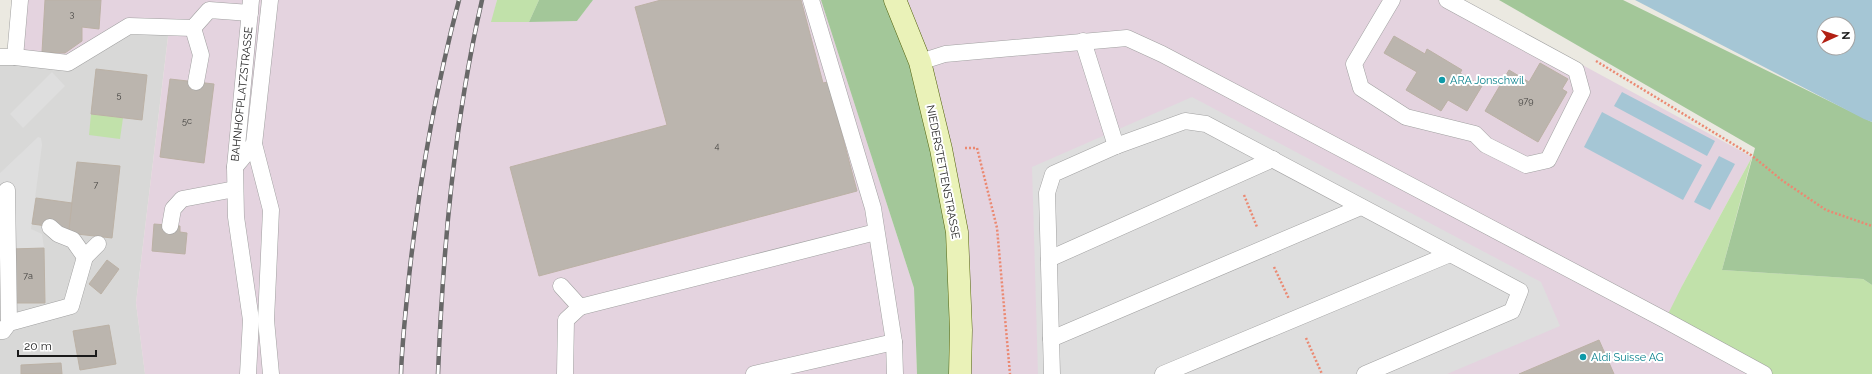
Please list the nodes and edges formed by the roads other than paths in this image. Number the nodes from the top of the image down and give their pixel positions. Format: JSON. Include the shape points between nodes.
{"nodes":[{"id":1,"x":20,"y":0,"type":"edge"},
{"id":2,"x":270,"y":0,"type":"edge"},
{"id":3,"x":810,"y":0,"type":"edge"},
{"id":4,"x":894,"y":0,"type":"edge"},
{"id":5,"x":1392,"y":0,"type":"edge"},
{"id":6,"x":1447,"y":0,"type":"edge"},
{"id":7,"x":251,"y":6,"type":"edge"},
{"id":8,"x":193,"y":28,"type":"junction"},
{"id":9,"x":1084,"y":41,"type":"junction"},
{"id":10,"x":7,"y":57,"type":"edge"},
{"id":11,"x":920,"y":62,"type":"junction"},
{"id":12,"x":196,"y":82,"type":"dead end"},
{"id":13,"x":254,"y":144,"type":"junction"},
{"id":14,"x":1116,"y":146,"type":"junction"},
{"id":15,"x":1272,"y":159,"type":"junction"},
{"id":16,"x":235,"y":167,"type":"junction"},
{"id":17,"x":235,"y":189,"type":"junction"},
{"id":18,"x":8,"y":190,"type":"dead end"},
{"id":19,"x":1362,"y":207,"type":"junction"},
{"id":20,"x":50,"y":226,"type":"dead end"},
{"id":21,"x":170,"y":226,"type":"dead end"},
{"id":22,"x":876,"y":232,"type":"junction"},
{"id":23,"x":98,"y":244,"type":"dead end"},
{"id":24,"x":1450,"y":254,"type":"junction"},
{"id":25,"x":85,"y":257,"type":"junction"},
{"id":26,"x":1049,"y":259,"type":"junction"},
{"id":27,"x":561,"y":286,"type":"dead end"},
{"id":28,"x":580,"y":307,"type":"junction"},
{"id":29,"x":258,"y":320,"type":"junction"},
{"id":30,"x":4,"y":327,"type":"edge"},
{"id":31,"x":1051,"y":339,"type":"junction"},
{"id":32,"x":894,"y":342,"type":"junction"},
{"id":33,"x":248,"y":374,"type":"edge"},
{"id":34,"x":271,"y":374,"type":"edge"},
{"id":35,"x":565,"y":374,"type":"edge"},
{"id":36,"x":754,"y":374,"type":"edge"},
{"id":37,"x":895,"y":374,"type":"edge"},
{"id":38,"x":960,"y":374,"type":"edge"},
{"id":39,"x":1052,"y":374,"type":"edge"},
{"id":40,"x":1163,"y":374,"type":"edge"},
{"id":41,"x":1365,"y":374,"type":"edge"},
{"id":42,"x":1764,"y":374,"type":"edge"}],
"edges":[{"from":1,"to":10,"type":"lane"},
{"from":2,"to":13,"type":"lane"},
{"from":3,"to":22,"type":"lane","via":[[873,208]]},
{"from":4,"to":11,"type":"street","name":"NIEDERSTETTENSTRASSE"},
{"from":5,"to":6,"type":"lane","via":[[1354,64],[1361,88],[1406,117],[1475,134],[1486,145],[1526,165],[1548,160],[1582,92],[1576,70]]},
{"from":7,"to":8,"type":"lane","via":[[209,10]]},
{"from":7,"to":16,"type":"lane","name":"BAHNHOFPLATZSTRASSE"},
{"from":8,"to":10,"type":"lane","via":[[129,26],[68,63]]},
{"from":8,"to":12,"type":"lane","via":[[201,55]]},
{"from":9,"to":11,"type":"lane","via":[[945,54]]},
{"from":9,"to":14,"type":"lane"},
{"from":9,"to":42,"type":"lane","via":[[1127,38],[1162,54]]},
{"from":11,"to":38,"type":"street","name":"NIEDERSTETTENSTRASSE","via":[[941,149],[957,232]]},
{"from":13,"to":16,"type":"lane","name":"BAHNHOFPLATZSTRASSE"},
{"from":13,"to":29,"type":"lane","name":"BAHNHOFPLATZSTRASSE","via":[[271,210]]},
{"from":14,"to":15,"type":"lane","via":[[1185,120],[1206,124]]},
{"from":14,"to":26,"type":"lane","via":[[1053,174],[1047,193]]},
{"from":15,"to":19,"type":"lane"},
{"from":15,"to":26,"type":"lane"},
{"from":16,"to":17,"type":"lane"},
{"from":17,"to":21,"type":"lane","via":[[182,199],[173,209]]},
{"from":17,"to":29,"type":"lane","via":[[236,217]]},
{"from":18,"to":30,"type":"lane"},
{"from":19,"to":24,"type":"lane"},
{"from":19,"to":31,"type":"lane"},
{"from":20,"to":25,"type":"lane","via":[[58,234],[73,240]]},
{"from":22,"to":28,"type":"lane"},
{"from":22,"to":32,"type":"lane"},
{"from":23,"to":25,"type":"lane"},
{"from":24,"to":40,"type":"lane"},
{"from":24,"to":41,"type":"lane","via":[[1520,291],[1512,311]]},
{"from":25,"to":30,"type":"lane","via":[[71,306]]},
{"from":26,"to":31,"type":"lane"},
{"from":27,"to":28,"type":"lane"},
{"from":28,"to":35,"type":"lane","via":[[566,320]]},
{"from":29,"to":33,"type":"lane"},
{"from":29,"to":34,"type":"lane","name":"BAHNHOFPLATZSTRASSE"},
{"from":31,"to":39,"type":"lane"},
{"from":32,"to":36,"type":"lane"},
{"from":32,"to":37,"type":"lane"}]}
